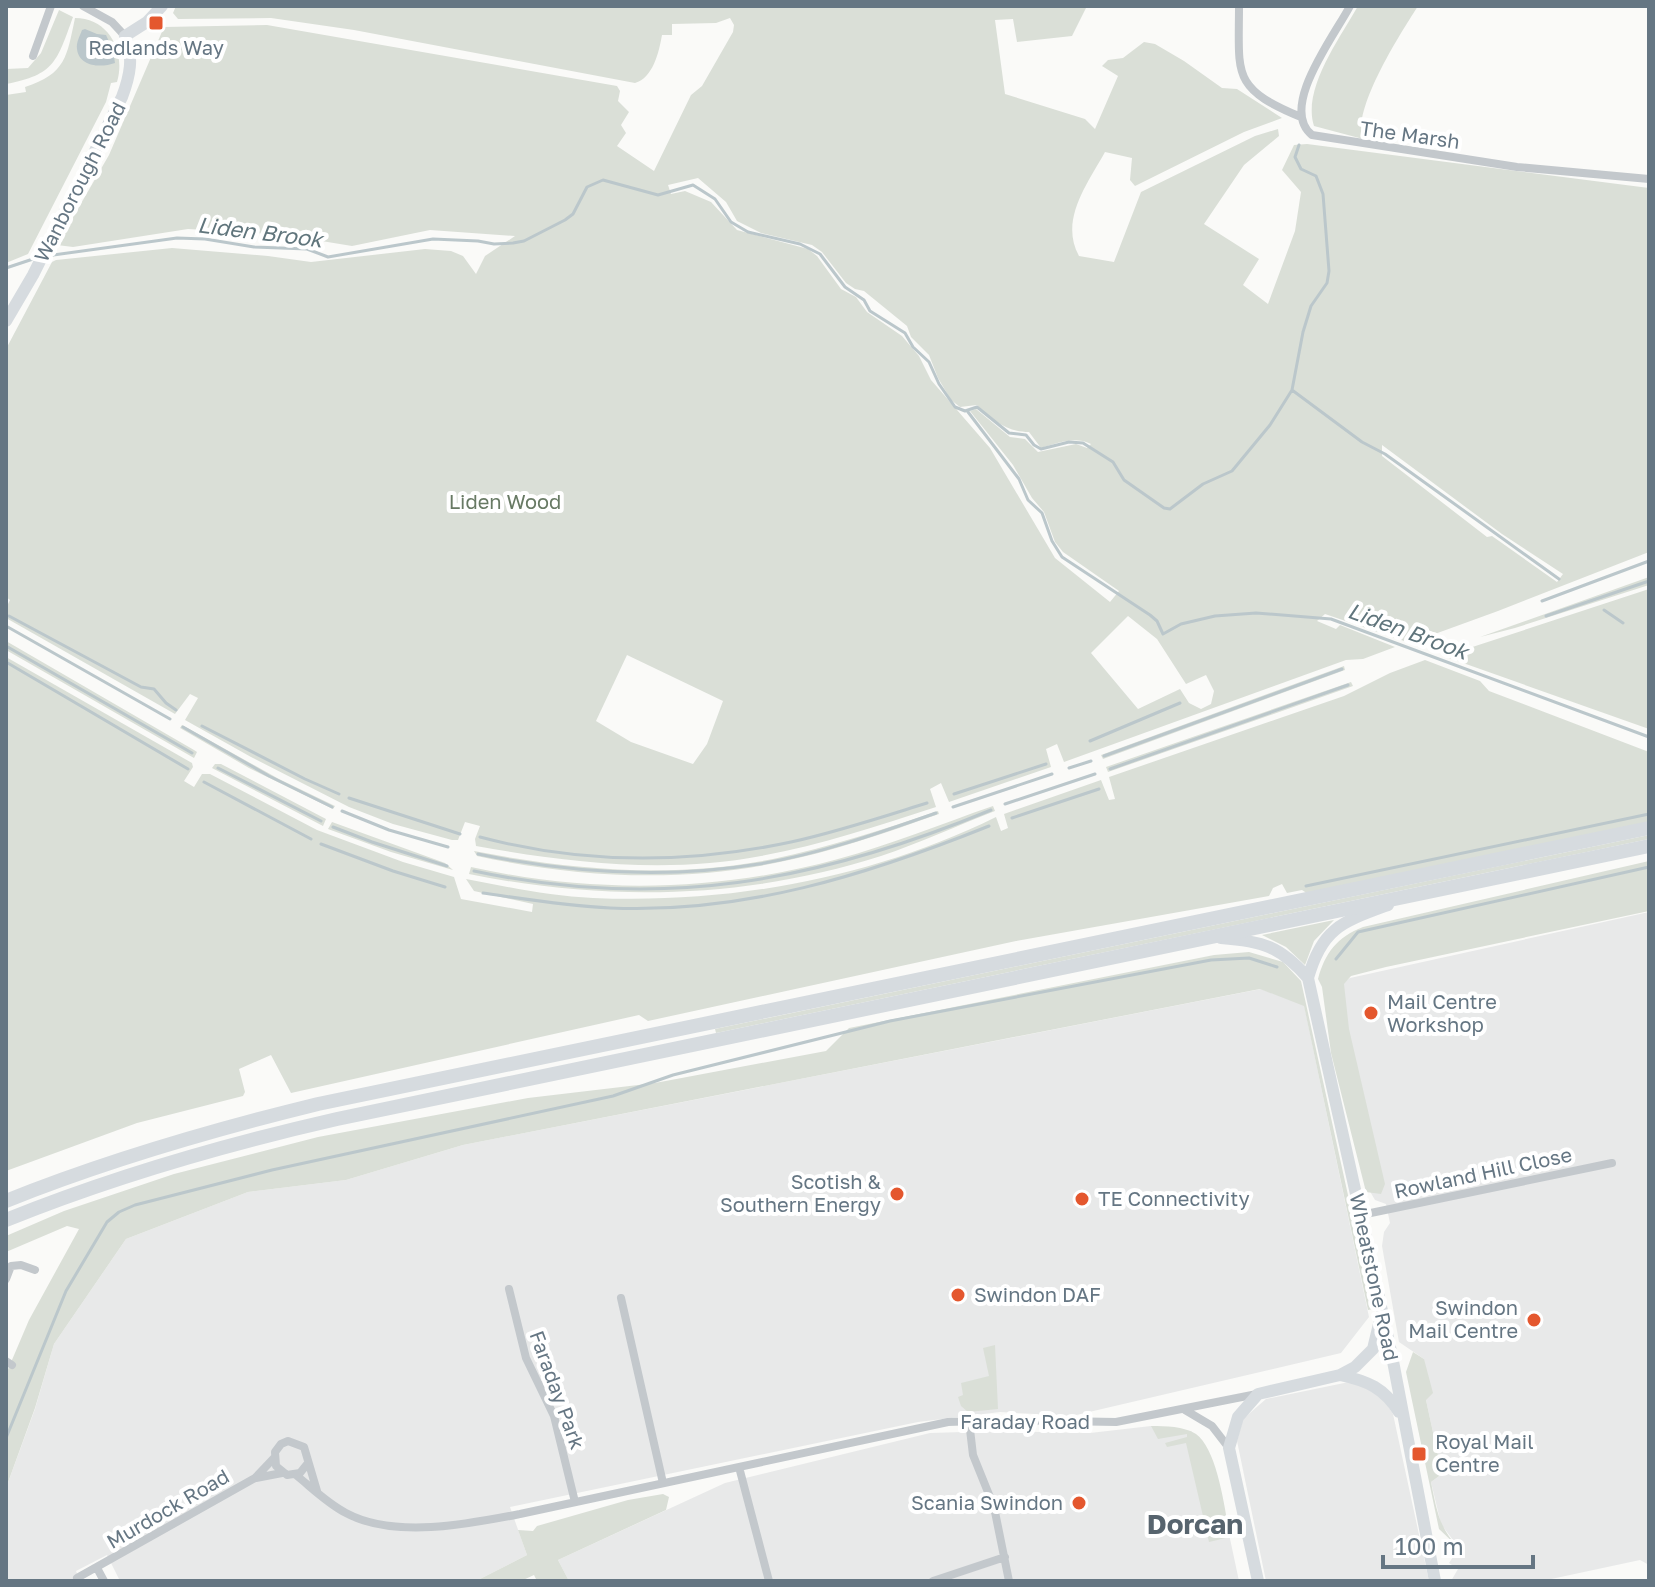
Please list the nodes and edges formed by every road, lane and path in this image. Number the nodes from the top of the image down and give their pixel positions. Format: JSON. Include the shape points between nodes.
{"nodes":[{"id":1,"x":51,"y":6,"type":"edge"},
{"id":2,"x":83,"y":6,"type":"edge"},
{"id":3,"x":162,"y":6,"type":"edge"},
{"id":4,"x":1239,"y":6,"type":"edge"},
{"id":5,"x":1350,"y":6,"type":"edge"},
{"id":6,"x":125,"y":36,"type":"junction"},
{"id":7,"x":33,"y":56,"type":"dead end"},
{"id":8,"x":1301,"y":117,"type":"junction"},
{"id":9,"x":1649,"y":179,"type":"edge"},
{"id":10,"x":6,"y":321,"type":"edge"},
{"id":11,"x":1649,"y":828,"type":"edge"},
{"id":12,"x":1649,"y":846,"type":"edge"},
{"id":13,"x":1421,"y":894,"type":"junction"},
{"id":14,"x":1210,"y":937,"type":"junction"},
{"id":15,"x":1308,"y":978,"type":"junction"},
{"id":16,"x":1612,"y":1163,"type":"dead end"},
{"id":17,"x":6,"y":1201,"type":"edge"},
{"id":18,"x":1361,"y":1215,"type":"junction"},
{"id":19,"x":6,"y":1220,"type":"edge"},
{"id":20,"x":35,"y":1270,"type":"dead end"},
{"id":21,"x":6,"y":1279,"type":"edge"},
{"id":22,"x":509,"y":1289,"type":"dead end"},
{"id":23,"x":621,"y":1298,"type":"dead end"},
{"id":24,"x":1380,"y":1305,"type":"junction"},
{"id":25,"x":1340,"y":1375,"type":"junction"},
{"id":26,"x":1258,"y":1394,"type":"junction"},
{"id":27,"x":1184,"y":1409,"type":"junction"},
{"id":28,"x":1402,"y":1416,"type":"junction"},
{"id":29,"x":969,"y":1421,"type":"junction"},
{"id":30,"x":1229,"y":1448,"type":"junction"},
{"id":31,"x":274,"y":1458,"type":"junction"},
{"id":32,"x":308,"y":1463,"type":"junction"},
{"id":33,"x":739,"y":1467,"type":"junction"},
{"id":34,"x":282,"y":1473,"type":"junction"},
{"id":35,"x":296,"y":1475,"type":"junction"},
{"id":36,"x":255,"y":1478,"type":"junction"},
{"id":37,"x":663,"y":1483,"type":"junction"},
{"id":38,"x":318,"y":1492,"type":"junction"},
{"id":39,"x":575,"y":1502,"type":"junction"},
{"id":40,"x":1005,"y":1557,"type":"junction"},
{"id":41,"x":97,"y":1568,"type":"junction"},
{"id":42,"x":77,"y":1578,"type":"dead end"},
{"id":43,"x":1437,"y":1579,"type":"edge"},
{"id":44,"x":104,"y":1581,"type":"edge"},
{"id":45,"x":769,"y":1581,"type":"edge"},
{"id":46,"x":933,"y":1581,"type":"edge"},
{"id":47,"x":1009,"y":1581,"type":"edge"},
{"id":48,"x":1258,"y":1581,"type":"edge"}],
"edges":[{"from":1,"to":7,"type":"street"},
{"from":2,"to":6,"type":"street"},
{"from":3,"to":6,"type":"main road"},
{"from":4,"to":8,"type":"street","name":"The Marsh","via":[[1245,82],[1262,98]]},
{"from":5,"to":8,"type":"street","via":[[1312,73]]},
{"from":6,"to":10,"type":"main road","name":"Wanborough Road","via":[[131,69],[122,97]]},
{"from":8,"to":9,"type":"street","name":"The Marsh","via":[[1306,130],[1318,137],[1517,167]]},
{"from":11,"to":17,"type":"highway","via":[[318,1104],[140,1152]]},
{"from":12,"to":13,"type":"highway"},
{"from":13,"to":14,"type":"highway"},
{"from":13,"to":15,"type":"main road","via":[[1337,926],[1319,947]]},
{"from":14,"to":15,"type":"main road","via":[[1271,946]]},
{"from":14,"to":19,"type":"highway","via":[[281,1132],[144,1169]]},
{"from":15,"to":18,"type":"main road","name":"Wheatstone Road"},
{"from":16,"to":18,"type":"street","name":"Rowland Hill Close"},
{"from":18,"to":24,"type":"main road","name":"Wheatstone Road"},
{"from":20,"to":21,"type":"street","via":[[11,1266]]},
{"from":22,"to":39,"type":"street","name":"Faraday Park","via":[[526,1358],[561,1438]]},
{"from":23,"to":37,"type":"street"},
{"from":24,"to":25,"type":"main road","name":"Faraday Road","via":[[1373,1349]]},
{"from":24,"to":28,"type":"main road","name":"Wheatstone Road"},
{"from":25,"to":26,"type":"main road","name":"Faraday Road"},
{"from":25,"to":28,"type":"main road","via":[[1377,1386]]},
{"from":26,"to":27,"type":"street","name":"Faraday Road"},
{"from":26,"to":30,"type":"main road","via":[[1238,1417]]},
{"from":27,"to":29,"type":"street","name":"Faraday Road","via":[[1116,1422]]},
{"from":27,"to":30,"type":"street","via":[[1212,1426]]},
{"from":28,"to":43,"type":"main road","name":"Wheatstone Road"},
{"from":29,"to":33,"type":"street","name":"Faraday Road"},
{"from":29,"to":40,"type":"street","via":[[973,1455],[989,1491]]},
{"from":30,"to":48,"type":"main road"},
{"from":31,"to":32,"type":"street","via":[[281,1444],[294,1441],[304,1447]]},
{"from":31,"to":34,"type":"street"},
{"from":31,"to":36,"type":"street","name":"Murdock Road"},
{"from":32,"to":35,"type":"street"},
{"from":32,"to":38,"type":"street"},
{"from":33,"to":37,"type":"street","name":"Faraday Road"},
{"from":33,"to":45,"type":"street"},
{"from":34,"to":35,"type":"street"},
{"from":34,"to":36,"type":"street","name":"Murdock Road"},
{"from":35,"to":38,"type":"street","name":"Faraday Road"},
{"from":36,"to":41,"type":"street","name":"Murdock Road"},
{"from":37,"to":39,"type":"street","name":"Faraday Road"},
{"from":38,"to":39,"type":"street","name":"Faraday Road","via":[[347,1514],[400,1526],[481,1521]]},
{"from":40,"to":46,"type":"street"},
{"from":40,"to":47,"type":"street"},
{"from":41,"to":42,"type":"street","name":"Murdock Road"},
{"from":41,"to":44,"type":"street","name":"Murdock Road"}]}
